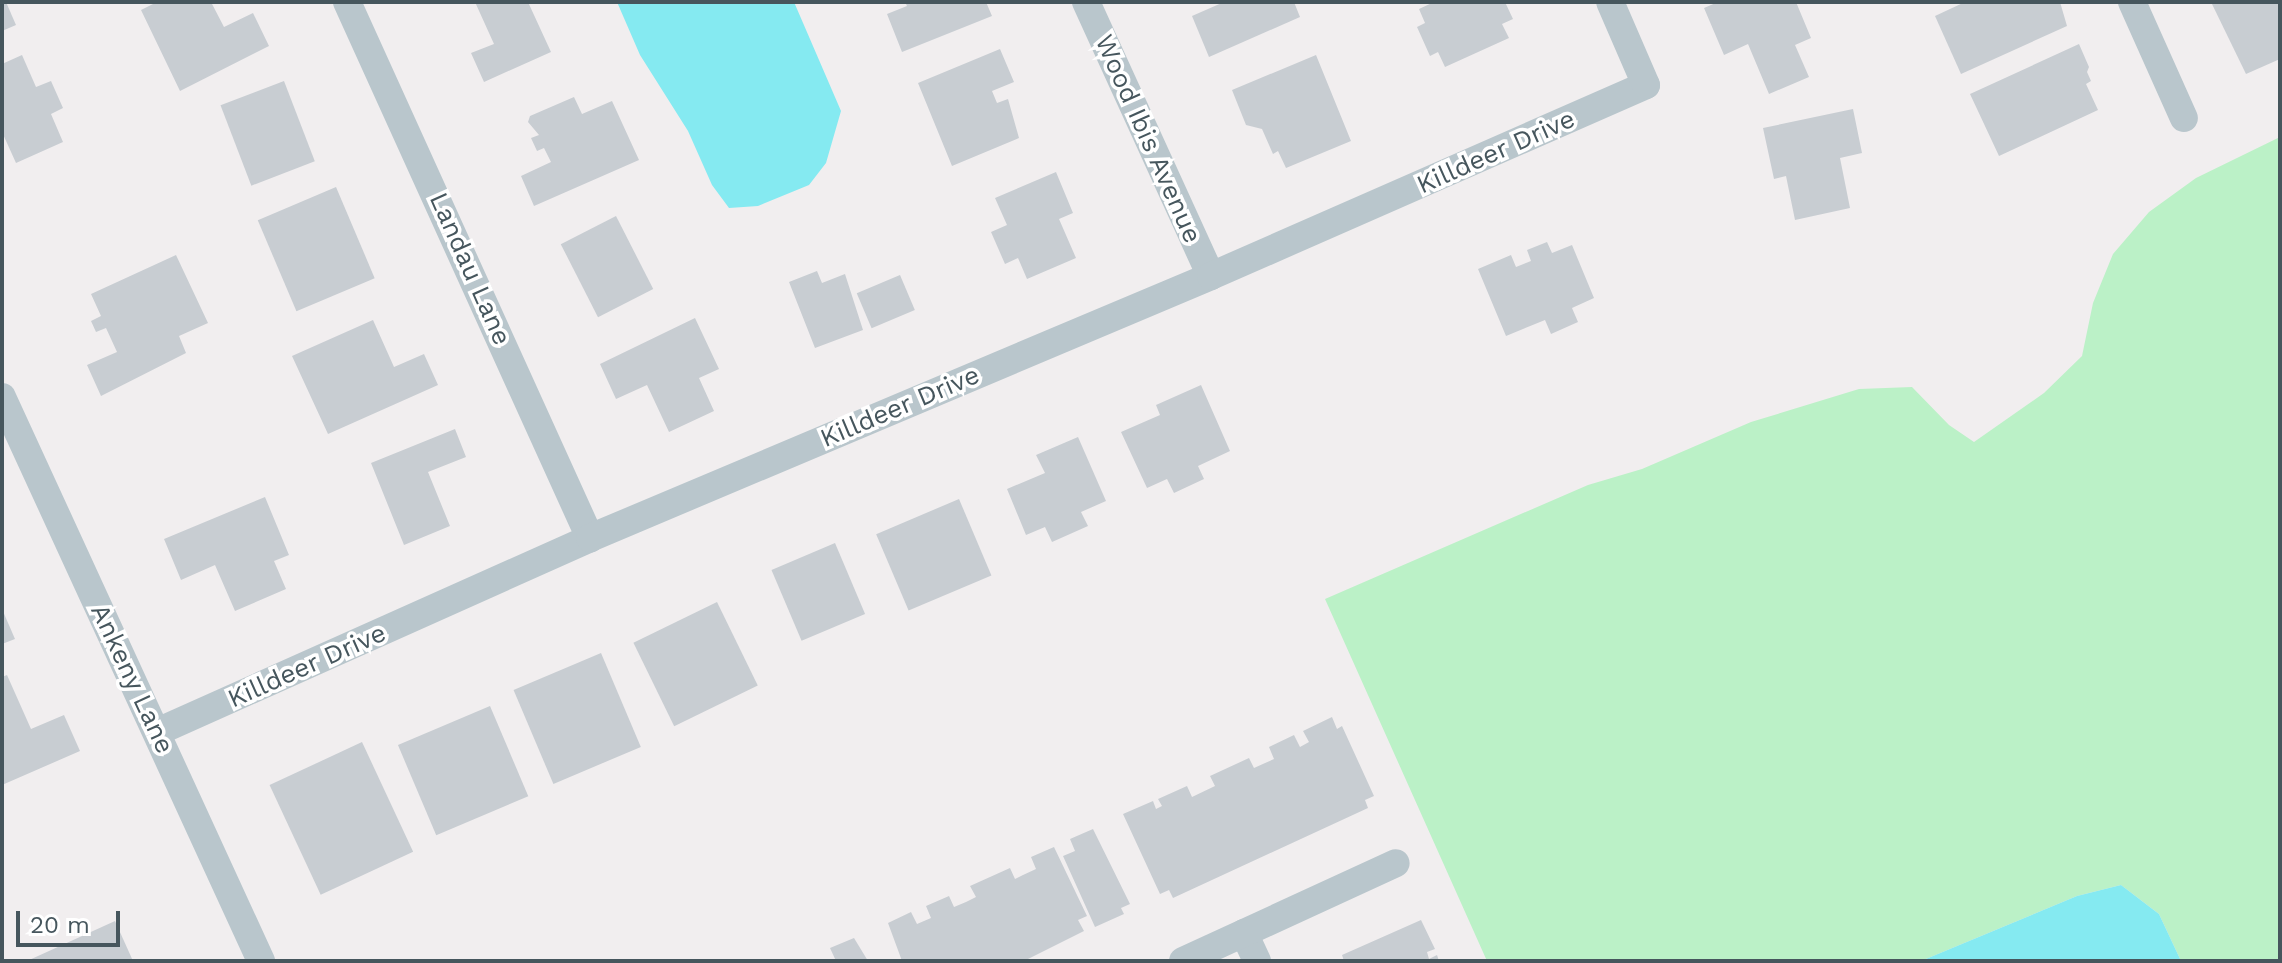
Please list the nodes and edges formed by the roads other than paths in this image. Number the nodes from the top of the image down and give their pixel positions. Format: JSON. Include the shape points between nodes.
{"nodes":[{"id":1,"x":347,"y":2,"type":"edge"},
{"id":2,"x":1086,"y":2,"type":"edge"},
{"id":3,"x":1610,"y":2,"type":"edge"},
{"id":4,"x":2132,"y":2,"type":"edge"},
{"id":5,"x":2184,"y":118,"type":"dead end"},
{"id":6,"x":1211,"y":276,"type":"junction"},
{"id":7,"x":2,"y":397,"type":"edge"},
{"id":8,"x":590,"y":538,"type":"junction"},
{"id":9,"x":157,"y":732,"type":"junction"},
{"id":10,"x":1396,"y":863,"type":"dead end"},
{"id":11,"x":1244,"y":933,"type":"junction"},
{"id":12,"x":261,"y":961,"type":"edge"},
{"id":13,"x":1183,"y":961,"type":"edge"},
{"id":14,"x":1257,"y":961,"type":"edge"}],
"edges":[{"from":1,"to":8,"type":"street","name":"Landau Lane"},
{"from":2,"to":6,"type":"street","name":"Wood Ibis Avenue"},
{"from":3,"to":6,"type":"street","name":"Killdeer Drive","via":[[1646,85]]},
{"from":4,"to":5,"type":"street"},
{"from":6,"to":8,"type":"street","name":"Killdeer Drive"},
{"from":7,"to":9,"type":"street","name":"Ankeny Lane"},
{"from":8,"to":9,"type":"street","name":"Killdeer Drive"},
{"from":9,"to":12,"type":"street","name":"Ankeny Lane"},
{"from":10,"to":11,"type":"street"},
{"from":11,"to":13,"type":"street"},
{"from":11,"to":14,"type":"street"}]}
